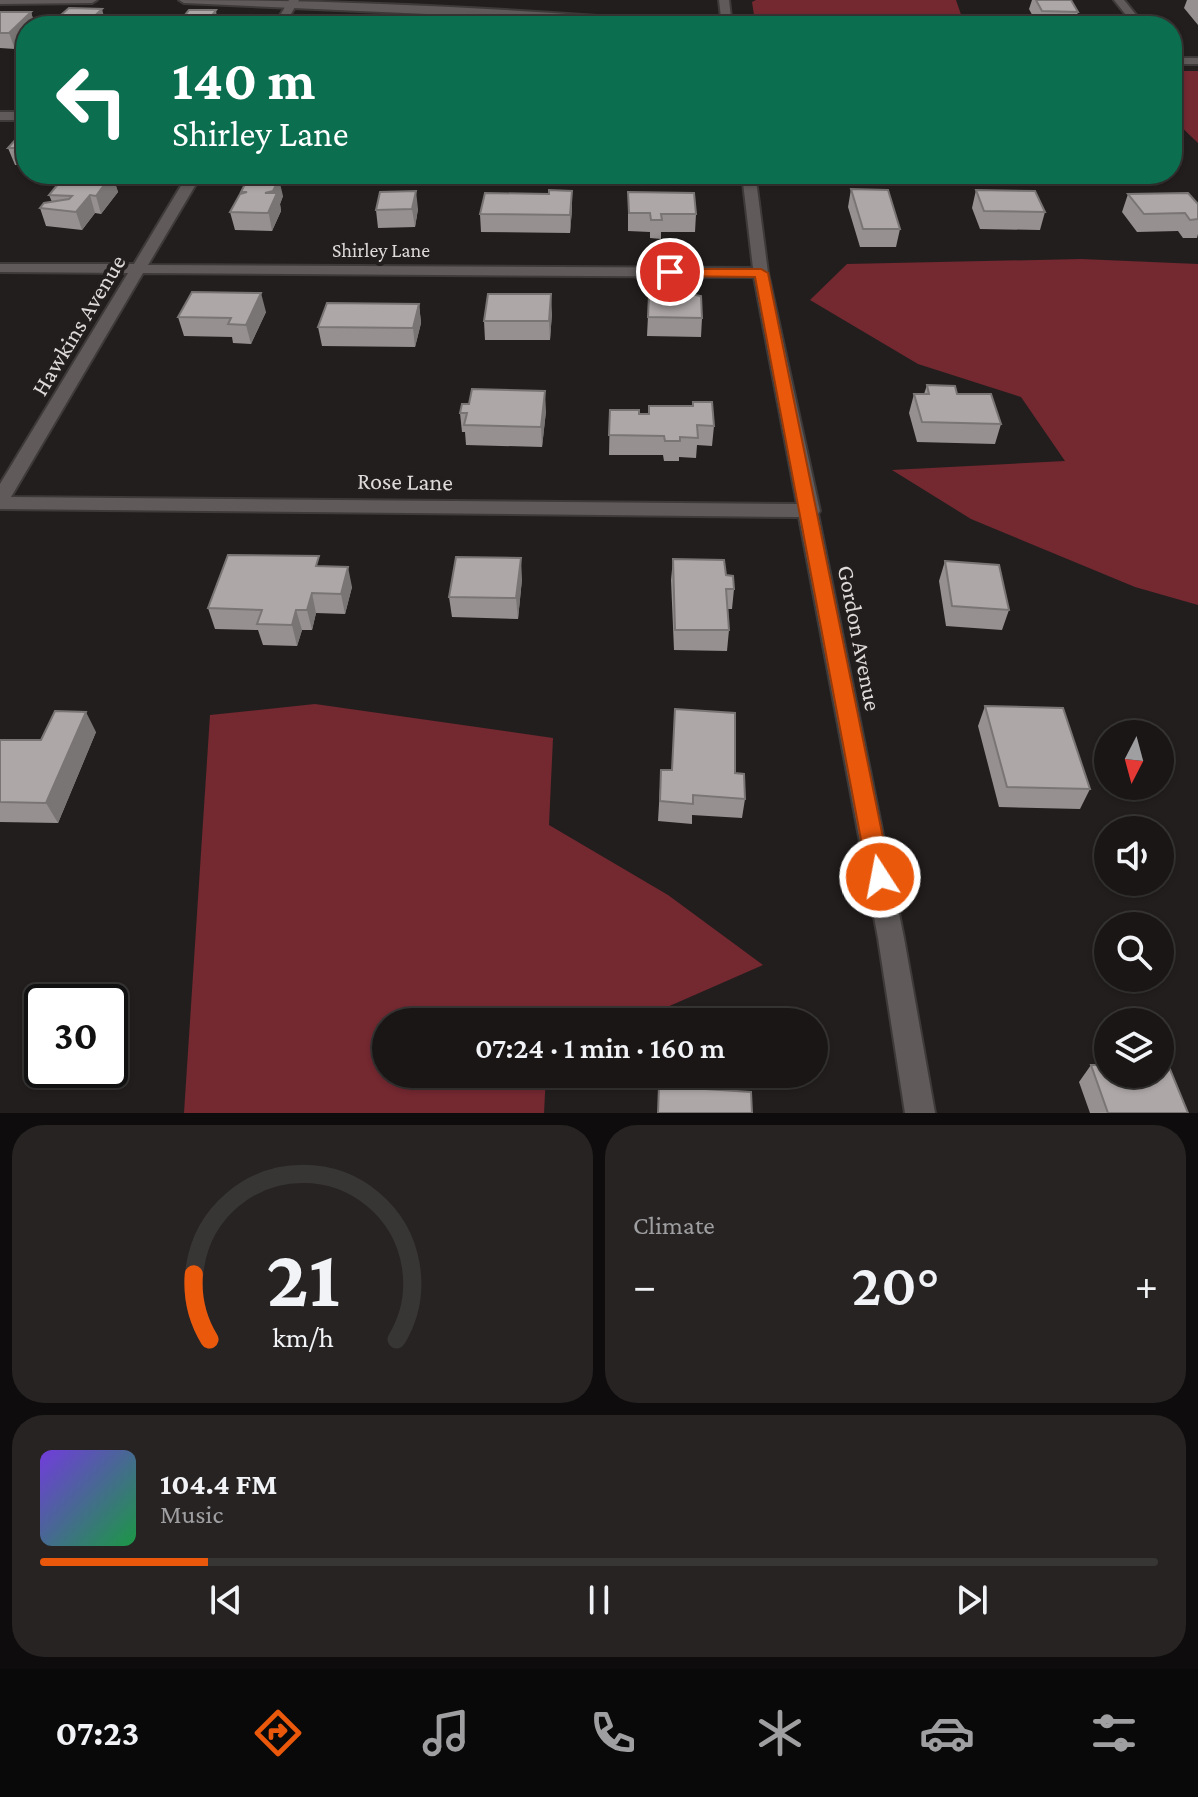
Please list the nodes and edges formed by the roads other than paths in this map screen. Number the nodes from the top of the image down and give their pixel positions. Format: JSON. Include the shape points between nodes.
{"nodes":[{"id":1,"x":92,"y":0,"type":"edge"},
{"id":2,"x":184,"y":0,"type":"edge"},
{"id":3,"x":1119,"y":0,"type":"edge"},
{"id":4,"x":0,"y":1,"type":"edge"},
{"id":5,"x":292,"y":2,"type":"edge"},
{"id":6,"x":553,"y":16,"type":"edge"},
{"id":7,"x":1132,"y":16,"type":"edge"},
{"id":8,"x":189,"y":184,"type":"edge"},
{"id":9,"x":751,"y":184,"type":"edge"},
{"id":10,"x":0,"y":268,"type":"edge"},
{"id":11,"x":140,"y":269,"type":"junction"},
{"id":12,"x":761,"y":273,"type":"junction"},
{"id":13,"x":0,"y":501,"type":"edge"},
{"id":14,"x":810,"y":511,"type":"junction"},
{"id":15,"x":920,"y":1113,"type":"edge"}],
"edges":[{"from":1,"to":4,"type":"street"},
{"from":2,"to":5,"type":"street"},
{"from":3,"to":7,"type":"street"},
{"from":5,"to":6,"type":"street"},
{"from":8,"to":11,"type":"street","name":"Hawkins Avenue"},
{"from":9,"to":12,"type":"street","name":"Gordon Avenue"},
{"from":10,"to":11,"type":"street","name":"Shirley Lane"},
{"from":11,"to":12,"type":"street","name":"Shirley Lane"},
{"from":11,"to":13,"type":"street","name":"Hawkins Avenue"},
{"from":12,"to":14,"type":"street","name":"Gordon Avenue"},
{"from":13,"to":14,"type":"street","name":"Rose Lane"},
{"from":14,"to":15,"type":"street","name":"Gordon Avenue"}]}
